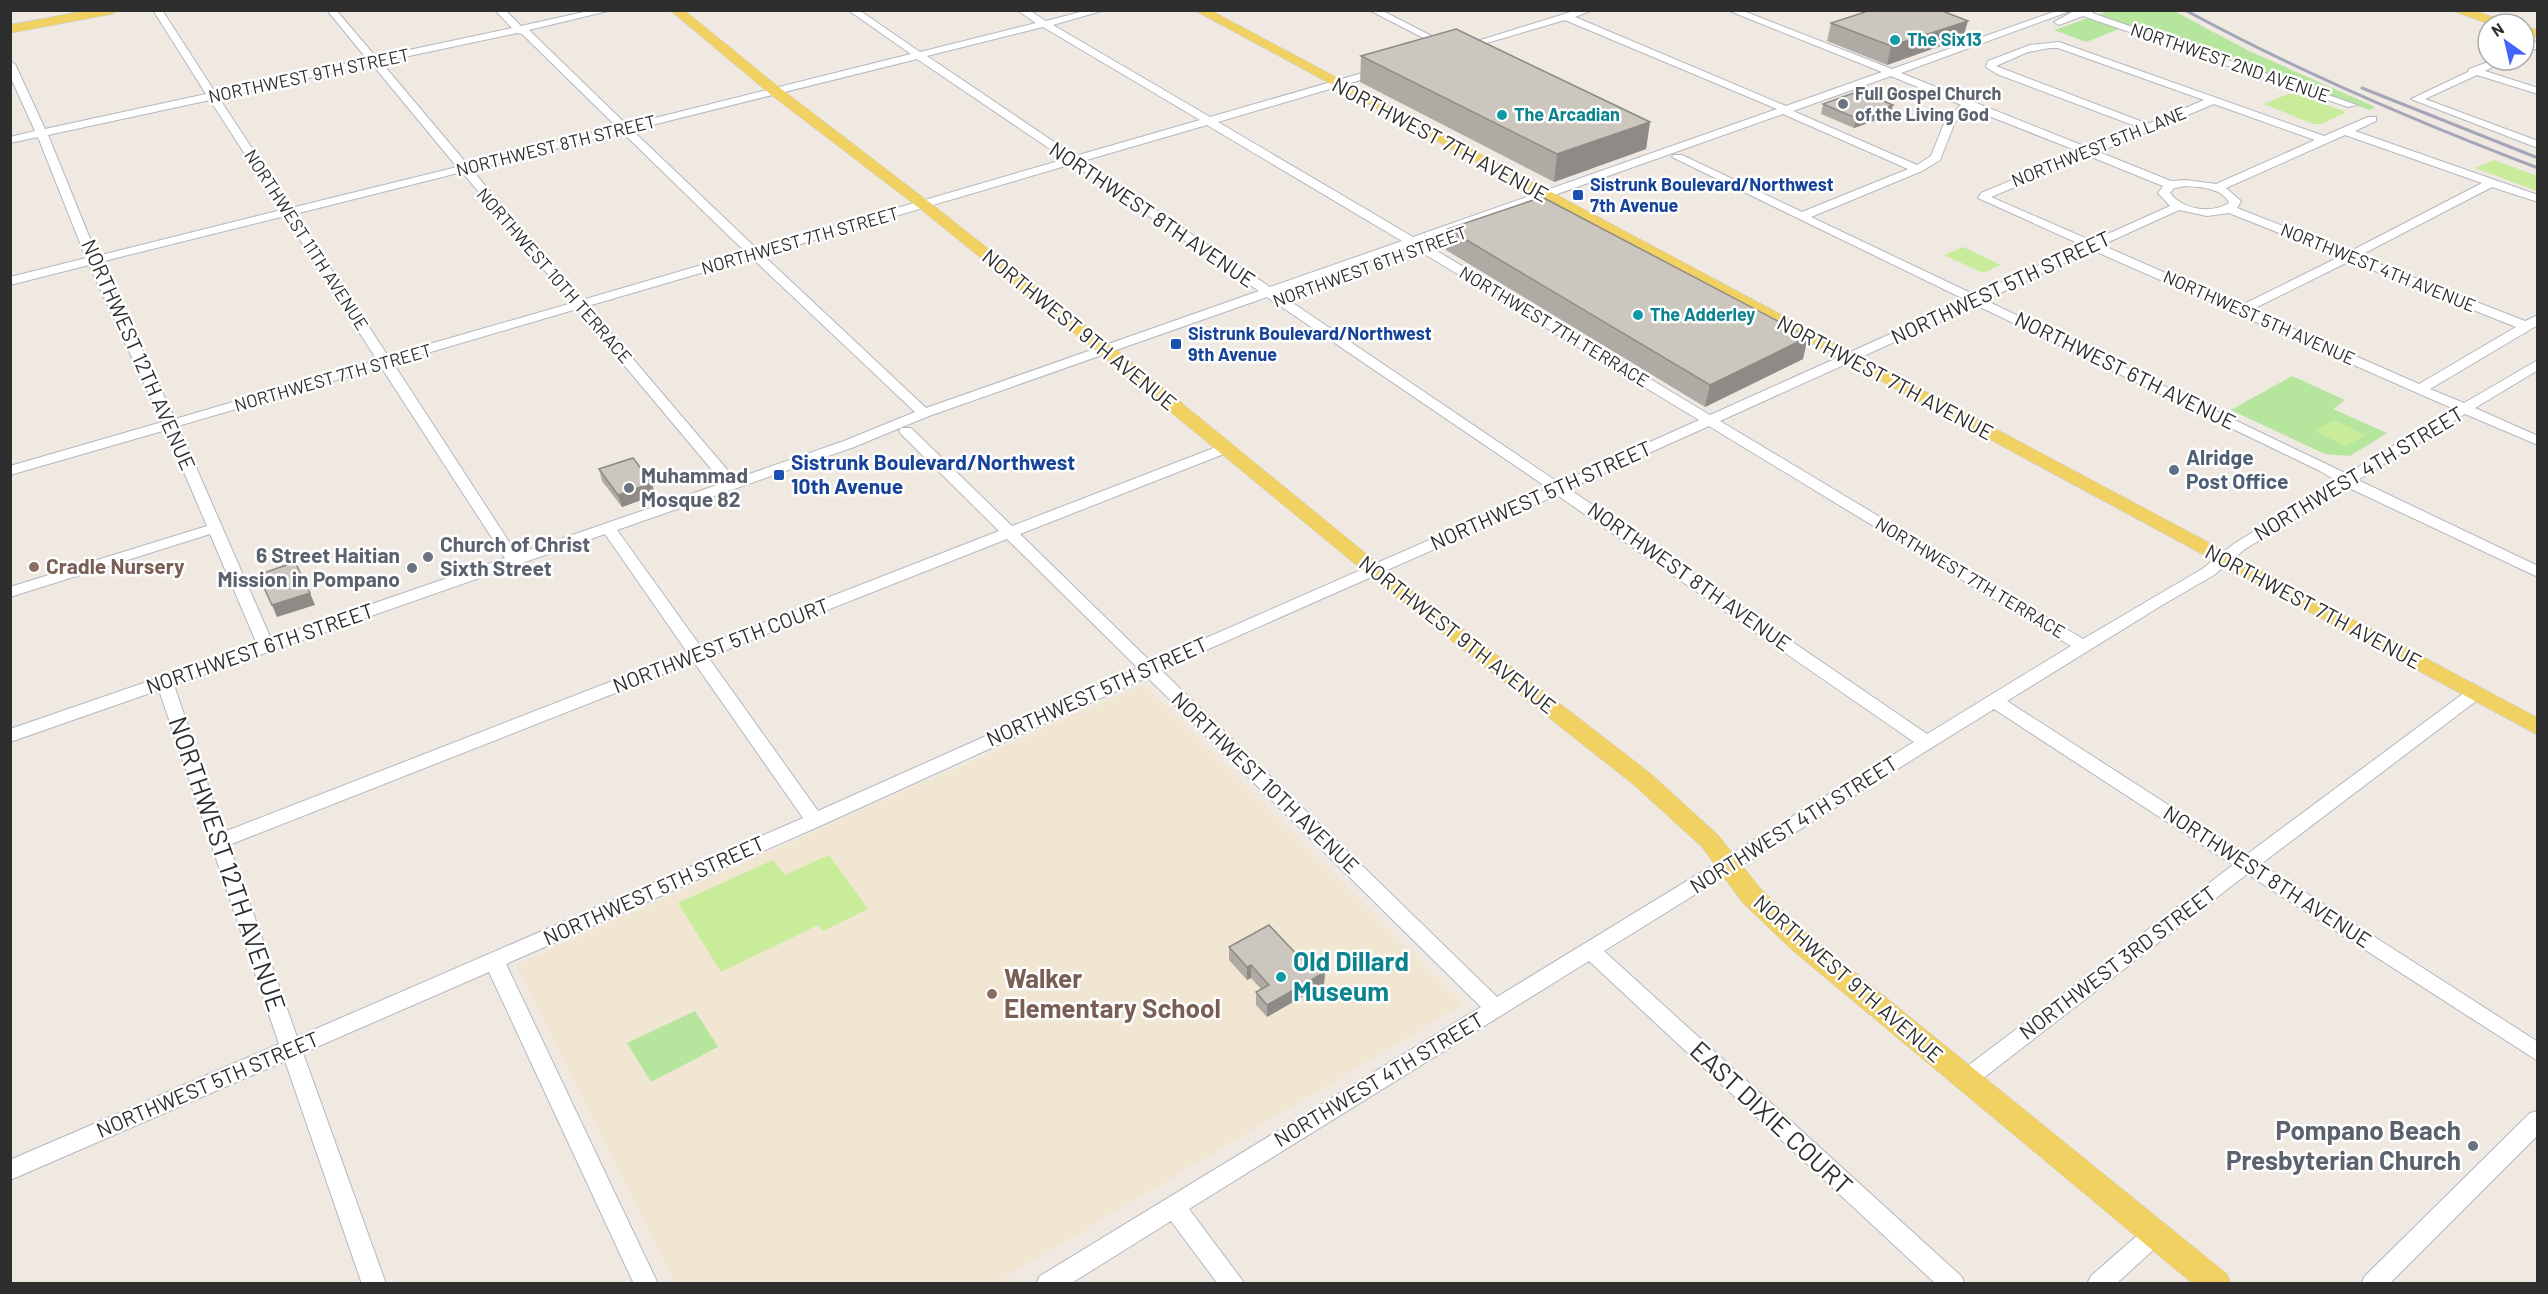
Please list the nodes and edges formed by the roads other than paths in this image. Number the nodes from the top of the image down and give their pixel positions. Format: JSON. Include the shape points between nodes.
{"nodes":[{"id":1,"x":69,"y":10,"type":"edge"},
{"id":2,"x":112,"y":10,"type":"edge"},
{"id":3,"x":157,"y":10,"type":"edge"},
{"id":4,"x":331,"y":10,"type":"edge"},
{"id":5,"x":499,"y":10,"type":"edge"},
{"id":6,"x":608,"y":10,"type":"edge"},
{"id":7,"x":676,"y":10,"type":"edge"},
{"id":8,"x":852,"y":10,"type":"edge"},
{"id":9,"x":1022,"y":10,"type":"edge"},
{"id":10,"x":1101,"y":10,"type":"edge"},
{"id":11,"x":1200,"y":10,"type":"edge"},
{"id":12,"x":1373,"y":10,"type":"edge"},
{"id":13,"x":1553,"y":10,"type":"edge"},
{"id":14,"x":1588,"y":10,"type":"edge"},
{"id":15,"x":1731,"y":10,"type":"edge"},
{"id":16,"x":2069,"y":10,"type":"edge"},
{"id":17,"x":2457,"y":10,"type":"edge"},
{"id":18,"x":2083,"y":12,"type":"edge"},
{"id":19,"x":2476,"y":16,"type":"edge"},
{"id":20,"x":1567,"y":17,"type":"junction"},
{"id":21,"x":10,"y":21,"type":"edge"},
{"id":22,"x":1044,"y":24,"type":"junction"},
{"id":23,"x":10,"y":29,"type":"edge"},
{"id":24,"x":519,"y":30,"type":"junction"},
{"id":25,"x":1970,"y":35,"type":"edge"},
{"id":26,"x":1985,"y":40,"type":"junction"},
{"id":27,"x":1454,"y":50,"type":"junction"},
{"id":28,"x":918,"y":56,"type":"junction"},
{"id":29,"x":1431,"y":56,"type":"edge"},
{"id":30,"x":1470,"y":57,"type":"edge"},
{"id":31,"x":372,"y":62,"type":"junction"},
{"id":32,"x":1397,"y":66,"type":"edge"},
{"id":33,"x":11,"y":68,"type":"edge"},
{"id":34,"x":2476,"y":68,"type":"edge"},
{"id":35,"x":2471,"y":70,"type":"junction"},
{"id":36,"x":1893,"y":75,"type":"junction"},
{"id":37,"x":1337,"y":84,"type":"junction"},
{"id":38,"x":775,"y":91,"type":"junction"},
{"id":39,"x":2538,"y":91,"type":"edge"},
{"id":40,"x":215,"y":96,"type":"junction"},
{"id":41,"x":2214,"y":100,"type":"junction"},
{"id":42,"x":1969,"y":105,"type":"junction"},
{"id":43,"x":2352,"y":105,"type":"dead end"},
{"id":44,"x":1784,"y":111,"type":"junction"},
{"id":45,"x":1796,"y":116,"type":"junction"},
{"id":46,"x":2372,"y":119,"type":"dead end"},
{"id":47,"x":1209,"y":122,"type":"junction"},
{"id":48,"x":2147,"y":127,"type":"junction"},
{"id":49,"x":625,"y":128,"type":"junction"},
{"id":50,"x":2345,"y":131,"type":"junction"},
{"id":51,"x":42,"y":134,"type":"junction"},
{"id":52,"x":10,"y":140,"type":"edge"},
{"id":53,"x":2325,"y":140,"type":"junction"},
{"id":54,"x":1652,"y":144,"type":"dead end"},
{"id":55,"x":2538,"y":145,"type":"edge"},
{"id":56,"x":2086,"y":152,"type":"junction"},
{"id":57,"x":1673,"y":154,"type":"junction"},
{"id":58,"x":1073,"y":161,"type":"junction"},
{"id":59,"x":463,"y":169,"type":"junction"},
{"id":60,"x":1918,"y":169,"type":"junction"},
{"id":61,"x":2490,"y":183,"type":"junction"},
{"id":62,"x":2170,"y":185,"type":"junction"},
{"id":63,"x":2217,"y":188,"type":"junction"},
{"id":64,"x":1985,"y":195,"type":"joint"},
{"id":65,"x":1549,"y":198,"type":"junction"},
{"id":66,"x":2538,"y":199,"type":"edge"},
{"id":67,"x":924,"y":205,"type":"junction"},
{"id":68,"x":2179,"y":206,"type":"junction"},
{"id":69,"x":2230,"y":209,"type":"junction"},
{"id":70,"x":288,"y":212,"type":"junction"},
{"id":71,"x":1803,"y":216,"type":"junction"},
{"id":72,"x":1416,"y":245,"type":"junction"},
{"id":73,"x":2093,"y":245,"type":"junction"},
{"id":74,"x":755,"y":254,"type":"junction"},
{"id":75,"x":2350,"y":256,"type":"junction"},
{"id":76,"x":93,"y":260,"type":"junction"},
{"id":77,"x":10,"y":280,"type":"edge"},
{"id":78,"x":1271,"y":296,"type":"junction"},
{"id":79,"x":1977,"y":300,"type":"junction"},
{"id":80,"x":580,"y":305,"type":"junction"},
{"id":81,"x":2241,"y":310,"type":"junction"},
{"id":82,"x":2532,"y":323,"type":"edge"},
{"id":83,"x":1110,"y":354,"type":"junction"},
{"id":84,"x":1848,"y":358,"type":"junction"},
{"id":85,"x":385,"y":362,"type":"junction"},
{"id":86,"x":2538,"y":364,"type":"edge"},
{"id":87,"x":2420,"y":389,"type":"junction"},
{"id":88,"x":2466,"y":409,"type":"junction"},
{"id":89,"x":924,"y":413,"type":"junction"},
{"id":90,"x":1709,"y":420,"type":"junction"},
{"id":91,"x":171,"y":425,"type":"junction"},
{"id":92,"x":906,"y":431,"type":"junction"},
{"id":93,"x":2538,"y":441,"type":"edge"},
{"id":94,"x":849,"y":444,"type":"junction"},
{"id":95,"x":1224,"y":449,"type":"junction"},
{"id":96,"x":10,"y":471,"type":"edge"},
{"id":97,"x":2349,"y":481,"type":"junction"},
{"id":98,"x":732,"y":485,"type":"junction"},
{"id":99,"x":1559,"y":488,"type":"junction"},
{"id":100,"x":215,"y":528,"type":"junction"},
{"id":101,"x":608,"y":528,"type":"junction"},
{"id":102,"x":1012,"y":533,"type":"junction"},
{"id":103,"x":2223,"y":559,"type":"junction"},
{"id":104,"x":514,"y":561,"type":"junction"},
{"id":105,"x":1373,"y":569,"type":"junction"},
{"id":106,"x":2538,"y":573,"type":"edge"},
{"id":107,"x":10,"y":592,"type":"edge"},
{"id":108,"x":266,"y":646,"type":"junction"},
{"id":109,"x":2085,"y":647,"type":"junction"},
{"id":110,"x":698,"y":655,"type":"junction"},
{"id":111,"x":1149,"y":668,"type":"junction"},
{"id":112,"x":165,"y":682,"type":"junction"},
{"id":113,"x":2474,"y":694,"type":"junction"},
{"id":114,"x":1995,"y":701,"type":"junction"},
{"id":115,"x":2538,"y":728,"type":"edge"},
{"id":116,"x":10,"y":736,"type":"edge"},
{"id":117,"x":1928,"y":743,"type":"junction"},
{"id":118,"x":814,"y":820,"type":"junction"},
{"id":119,"x":218,"y":842,"type":"junction"},
{"id":120,"x":2247,"y":864,"type":"junction"},
{"id":121,"x":1728,"y":865,"type":"junction"},
{"id":122,"x":1591,"y":951,"type":"junction"},
{"id":123,"x":494,"y":961,"type":"junction"},
{"id":124,"x":1496,"y":1009,"type":"junction"},
{"id":125,"x":292,"y":1050,"type":"junction"},
{"id":126,"x":2538,"y":1053,"type":"edge"},
{"id":127,"x":1965,"y":1080,"type":"junction"},
{"id":128,"x":2538,"y":1120,"type":"edge"},
{"id":129,"x":11,"y":1170,"type":"edge"},
{"id":130,"x":1173,"y":1206,"type":"junction"},
{"id":131,"x":2155,"y":1234,"type":"junction"},
{"id":132,"x":374,"y":1284,"type":"edge"},
{"id":133,"x":646,"y":1284,"type":"edge"},
{"id":134,"x":1048,"y":1284,"type":"edge"},
{"id":135,"x":1233,"y":1284,"type":"edge"},
{"id":136,"x":1953,"y":1284,"type":"edge"},
{"id":137,"x":2099,"y":1284,"type":"edge"},
{"id":138,"x":2216,"y":1284,"type":"edge"},
{"id":139,"x":2373,"y":1284,"type":"edge"}],
"edges":[{"from":1,"to":21,"type":"main road"},
{"from":2,"to":23,"type":"main road"},
{"from":3,"to":40,"type":"street","name":"NORTHWEST 11TH AVENUE"},
{"from":4,"to":31,"type":"street","name":"NORTHWEST 10TH TERRACE"},
{"from":5,"to":24,"type":"street"},
{"from":6,"to":24,"type":"street","name":"NORTHWEST 9TH STREET"},
{"from":7,"to":38,"type":"main road","name":"NORTHWEST 9TH AVENUE"},
{"from":8,"to":28,"type":"street","name":"NORTHWEST 8TH AVENUE"},
{"from":9,"to":22,"type":"street","name":"NORTHWEST 7TH TERRACE"},
{"from":10,"to":22,"type":"street","name":"NORTHWEST 8TH STREET"},
{"from":11,"to":37,"type":"main road","name":"NORTHWEST 7TH AVENUE"},
{"from":12,"to":27,"type":"street"},
{"from":13,"to":20,"type":"street"},
{"from":14,"to":20,"type":"street"},
{"from":15,"to":36,"type":"street"},
{"from":16,"to":26,"type":"street","name":"NORTHWEST 6TH STREET"},
{"from":17,"to":19,"type":"main road"},
{"from":18,"to":36,"type":"street","name":"NORTHWEST 6TH STREET"},
{"from":18,"to":43,"type":"street","name":"NORTHWEST 2ND AVENUE"},
{"from":20,"to":27,"type":"street"},
{"from":20,"to":44,"type":"street","via":[[1754,97],[1772,110]]},
{"from":22,"to":28,"type":"street","name":"NORTHWEST 8TH STREET"},
{"from":22,"to":47,"type":"street","name":"NORTHWEST 7TH TERRACE"},
{"from":24,"to":31,"type":"street","name":"NORTHWEST 9TH STREET"},
{"from":24,"to":49,"type":"street"},
{"from":25,"to":26,"type":"street"},
{"from":26,"to":36,"type":"street","name":"NORTHWEST 6TH STREET"},
{"from":27,"to":29,"type":"street"},
{"from":27,"to":30,"type":"street"},
{"from":28,"to":38,"type":"street","name":"NORTHWEST 8TH STREET"},
{"from":28,"to":58,"type":"street","name":"NORTHWEST 8TH AVENUE"},
{"from":31,"to":40,"type":"street","name":"NORTHWEST 9TH STREET"},
{"from":31,"to":59,"type":"street","name":"NORTHWEST 10TH TERRACE"},
{"from":32,"to":37,"type":"street","name":"NORTHWEST 7TH STREET"},
{"from":33,"to":51,"type":"street","name":"NORTHWEST 12TH AVENUE"},
{"from":34,"to":35,"type":"street"},
{"from":35,"to":39,"type":"street"},
{"from":35,"to":55,"type":"street","via":[[2416,99]]},
{"from":36,"to":42,"type":"street"},
{"from":36,"to":44,"type":"street","name":"NORTHWEST 6TH STREET"},
{"from":36,"to":45,"type":"street","name":"NORTHWEST 6TH STREET"},
{"from":37,"to":47,"type":"street","name":"NORTHWEST 7TH STREET"},
{"from":37,"to":65,"type":"main road","name":"NORTHWEST 7TH AVENUE"},
{"from":38,"to":49,"type":"street","name":"NORTHWEST 8TH STREET"},
{"from":38,"to":67,"type":"main road","name":"NORTHWEST 9TH AVENUE"},
{"from":40,"to":51,"type":"street","name":"NORTHWEST 9TH STREET"},
{"from":40,"to":70,"type":"street","name":"NORTHWEST 11TH AVENUE"},
{"from":41,"to":48,"type":"street","name":"NORTHWEST 5TH LANE"},
{"from":41,"to":48,"type":"street","name":"NORTHWEST 2ND AVENUE","via":[[2060,45],[2038,46],[1992,63],[1991,67]]},
{"from":41,"to":53,"type":"street","name":"NORTHWEST 2ND AVENUE"},
{"from":42,"to":56,"type":"street","via":[[2003,128]]},
{"from":42,"to":60,"type":"street","via":[[1947,123],[1936,158]]},
{"from":44,"to":45,"type":"street"},
{"from":44,"to":57,"type":"street","name":"NORTHWEST 6TH STREET"},
{"from":45,"to":57,"type":"street","name":"NORTHWEST 6TH STREET"},
{"from":45,"to":60,"type":"street"},
{"from":46,"to":50,"type":"street"},
{"from":47,"to":58,"type":"street","name":"NORTHWEST 7TH STREET"},
{"from":47,"to":72,"type":"street","name":"NORTHWEST 7TH TERRACE"},
{"from":48,"to":56,"type":"street","name":"NORTHWEST 5TH LANE"},
{"from":49,"to":59,"type":"street","name":"NORTHWEST 8TH STREET"},
{"from":49,"to":74,"type":"street"},
{"from":50,"to":53,"type":"street"},
{"from":50,"to":61,"type":"street","name":"NORTHWEST 2ND AVENUE"},
{"from":51,"to":52,"type":"street","name":"NORTHWEST 9TH STREET"},
{"from":51,"to":76,"type":"street","name":"NORTHWEST 12TH AVENUE"},
{"from":53,"to":63,"type":"street"},
{"from":54,"to":57,"type":"street","name":"NORTHWEST 6TH AVENUE"},
{"from":56,"to":62,"type":"street"},
{"from":56,"to":64,"type":"street","name":"NORTHWEST 5TH LANE"},
{"from":57,"to":65,"type":"street","name":"NORTHWEST 6TH STREET"},
{"from":57,"to":71,"type":"street","name":"NORTHWEST 6TH AVENUE"},
{"from":58,"to":67,"type":"street","name":"NORTHWEST 7TH STREET"},
{"from":58,"to":78,"type":"street","name":"NORTHWEST 8TH AVENUE"},
{"from":59,"to":70,"type":"street","name":"NORTHWEST 8TH STREET"},
{"from":59,"to":80,"type":"street","name":"NORTHWEST 10TH TERRACE"},
{"from":60,"to":71,"type":"street"},
{"from":61,"to":66,"type":"street","name":"NORTHWEST 2ND AVENUE"},
{"from":61,"to":75,"type":"street"},
{"from":62,"to":63,"type":"street","via":[[2197,183]]},
{"from":62,"to":68,"type":"street","via":[[2164,192]]},
{"from":63,"to":69,"type":"street","via":[[2235,201]]},
{"from":64,"to":73,"type":"street","name":"NORTHWEST 5TH AVENUE","via":[[1984,198]]},
{"from":65,"to":72,"type":"street","name":"NORTHWEST 6TH STREET"},
{"from":65,"to":84,"type":"main road","name":"NORTHWEST 7TH AVENUE"},
{"from":67,"to":74,"type":"street","name":"NORTHWEST 7TH STREET"},
{"from":67,"to":83,"type":"main road","name":"NORTHWEST 9TH AVENUE"},
{"from":68,"to":69,"type":"street","via":[[2207,212]]},
{"from":68,"to":73,"type":"street","name":"NORTHWEST 5TH STREET"},
{"from":69,"to":75,"type":"street","name":"NORTHWEST 4TH AVENUE"},
{"from":70,"to":76,"type":"street","name":"NORTHWEST 8TH STREET"},
{"from":70,"to":85,"type":"street","name":"NORTHWEST 11TH AVENUE"},
{"from":71,"to":79,"type":"street","name":"NORTHWEST 6TH AVENUE"},
{"from":72,"to":78,"type":"street","name":"NORTHWEST 6TH STREET"},
{"from":72,"to":90,"type":"street","name":"NORTHWEST 7TH TERRACE"},
{"from":73,"to":79,"type":"street","name":"NORTHWEST 5TH STREET"},
{"from":73,"to":81,"type":"street","name":"NORTHWEST 5TH AVENUE"},
{"from":74,"to":80,"type":"street","name":"NORTHWEST 7TH STREET"},
{"from":74,"to":89,"type":"street"},
{"from":75,"to":81,"type":"street"},
{"from":75,"to":82,"type":"street","name":"NORTHWEST 4TH AVENUE"},
{"from":76,"to":77,"type":"street","name":"NORTHWEST 8TH STREET"},
{"from":76,"to":91,"type":"street","name":"NORTHWEST 12TH AVENUE"},
{"from":78,"to":83,"type":"street","name":"NORTHWEST 6TH STREET"},
{"from":78,"to":99,"type":"street","name":"NORTHWEST 8TH AVENUE"},
{"from":79,"to":84,"type":"street","name":"NORTHWEST 5TH STREET"},
{"from":79,"to":97,"type":"street","name":"NORTHWEST 6TH AVENUE"},
{"from":80,"to":85,"type":"street","name":"NORTHWEST 7TH STREET"},
{"from":80,"to":98,"type":"street","name":"NORTHWEST 10TH TERRACE"},
{"from":81,"to":87,"type":"street","name":"NORTHWEST 5TH AVENUE"},
{"from":82,"to":87,"type":"street"},
{"from":83,"to":89,"type":"street","name":"NORTHWEST 6TH STREET"},
{"from":83,"to":92,"type":"street","name":"NORTHWEST 6TH STREET"},
{"from":83,"to":95,"type":"main road","name":"NORTHWEST 9TH AVENUE"},
{"from":84,"to":90,"type":"street","name":"NORTHWEST 5TH STREET"},
{"from":84,"to":103,"type":"main road","name":"NORTHWEST 7TH AVENUE"},
{"from":85,"to":91,"type":"street","name":"NORTHWEST 7TH STREET"},
{"from":85,"to":104,"type":"street","name":"NORTHWEST 11TH AVENUE"},
{"from":86,"to":88,"type":"street","name":"NORTHWEST 4TH STREET"},
{"from":87,"to":88,"type":"street","name":"NORTHWEST 5TH AVENUE"},
{"from":88,"to":93,"type":"street","name":"NORTHWEST 5TH AVENUE"},
{"from":88,"to":97,"type":"street","name":"NORTHWEST 4TH STREET"},
{"from":89,"to":94,"type":"street","name":"NORTHWEST 6TH STREET"},
{"from":90,"to":99,"type":"street","name":"NORTHWEST 5TH STREET"},
{"from":90,"to":109,"type":"street","name":"NORTHWEST 7TH TERRACE"},
{"from":91,"to":96,"type":"street","name":"NORTHWEST 7TH STREET"},
{"from":91,"to":100,"type":"street","name":"NORTHWEST 12TH AVENUE"},
{"from":92,"to":94,"type":"street","name":"NORTHWEST 6TH STREET"},
{"from":92,"to":102,"type":"street","name":"NORTHWEST 10TH AVENUE"},
{"from":94,"to":98,"type":"street","name":"NORTHWEST 6TH STREET"},
{"from":95,"to":102,"type":"street","name":"NORTHWEST 5TH COURT"},
{"from":95,"to":105,"type":"main road","name":"NORTHWEST 9TH AVENUE"},
{"from":97,"to":103,"type":"street","name":"NORTHWEST 4TH STREET"},
{"from":97,"to":106,"type":"street","name":"NORTHWEST 6TH AVENUE"},
{"from":98,"to":101,"type":"street","name":"NORTHWEST 6TH STREET"},
{"from":99,"to":105,"type":"street","name":"NORTHWEST 5TH STREET"},
{"from":99,"to":117,"type":"street","name":"NORTHWEST 8TH AVENUE"},
{"from":100,"to":107,"type":"street"},
{"from":100,"to":108,"type":"street","name":"NORTHWEST 12TH AVENUE"},
{"from":101,"to":104,"type":"street","name":"NORTHWEST 6TH STREET"},
{"from":101,"to":110,"type":"street"},
{"from":102,"to":110,"type":"street","name":"NORTHWEST 5TH COURT"},
{"from":102,"to":111,"type":"street","name":"NORTHWEST 10TH AVENUE"},
{"from":103,"to":109,"type":"street","name":"NORTHWEST 4TH STREET"},
{"from":103,"to":113,"type":"main road","name":"NORTHWEST 7TH AVENUE"},
{"from":104,"to":108,"type":"street","name":"NORTHWEST 6TH STREET"},
{"from":105,"to":111,"type":"street","name":"NORTHWEST 5TH STREET"},
{"from":105,"to":121,"type":"main road","name":"NORTHWEST 9TH AVENUE","via":[[1642,779],[1710,842]]},
{"from":108,"to":112,"type":"street","name":"NORTHWEST 6TH STREET"},
{"from":109,"to":114,"type":"street","name":"NORTHWEST 4TH STREET"},
{"from":110,"to":118,"type":"street"},
{"from":110,"to":119,"type":"street","name":"NORTHWEST 5TH COURT"},
{"from":111,"to":118,"type":"street","name":"NORTHWEST 5TH STREET"},
{"from":111,"to":124,"type":"street","name":"NORTHWEST 10TH AVENUE"},
{"from":112,"to":116,"type":"street","name":"NORTHWEST 6TH STREET"},
{"from":112,"to":119,"type":"street","name":"NORTHWEST 12TH AVENUE"},
{"from":113,"to":115,"type":"main road","name":"NORTHWEST 7TH AVENUE"},
{"from":113,"to":120,"type":"street","name":"NORTHWEST 3RD STREET"},
{"from":114,"to":117,"type":"street","name":"NORTHWEST 4TH STREET"},
{"from":114,"to":120,"type":"street","name":"NORTHWEST 8TH AVENUE"},
{"from":117,"to":121,"type":"street","name":"NORTHWEST 4TH STREET"},
{"from":118,"to":123,"type":"street","name":"NORTHWEST 5TH STREET"},
{"from":119,"to":125,"type":"street","name":"NORTHWEST 12TH AVENUE"},
{"from":120,"to":126,"type":"street","name":"NORTHWEST 8TH AVENUE"},
{"from":120,"to":127,"type":"street","name":"NORTHWEST 3RD STREET"},
{"from":121,"to":122,"type":"street","name":"NORTHWEST 4TH STREET"},
{"from":121,"to":127,"type":"main road","name":"NORTHWEST 9TH AVENUE","via":[[1751,895],[1801,944]]},
{"from":122,"to":124,"type":"street","name":"NORTHWEST 4TH STREET"},
{"from":122,"to":136,"type":"street","name":"EAST DIXIE COURT"},
{"from":123,"to":125,"type":"street","name":"NORTHWEST 5TH STREET"},
{"from":123,"to":133,"type":"street"},
{"from":124,"to":130,"type":"street","name":"NORTHWEST 4TH STREET"},
{"from":125,"to":129,"type":"street","name":"NORTHWEST 5TH STREET"},
{"from":125,"to":132,"type":"street","name":"NORTHWEST 12TH AVENUE"},
{"from":127,"to":131,"type":"main road","name":"NORTHWEST 9TH AVENUE"},
{"from":128,"to":139,"type":"street"},
{"from":130,"to":134,"type":"street","name":"NORTHWEST 4TH STREET"},
{"from":130,"to":135,"type":"street"},
{"from":131,"to":137,"type":"street"},
{"from":131,"to":138,"type":"main road","name":"NORTHWEST 9TH AVENUE"}]}
